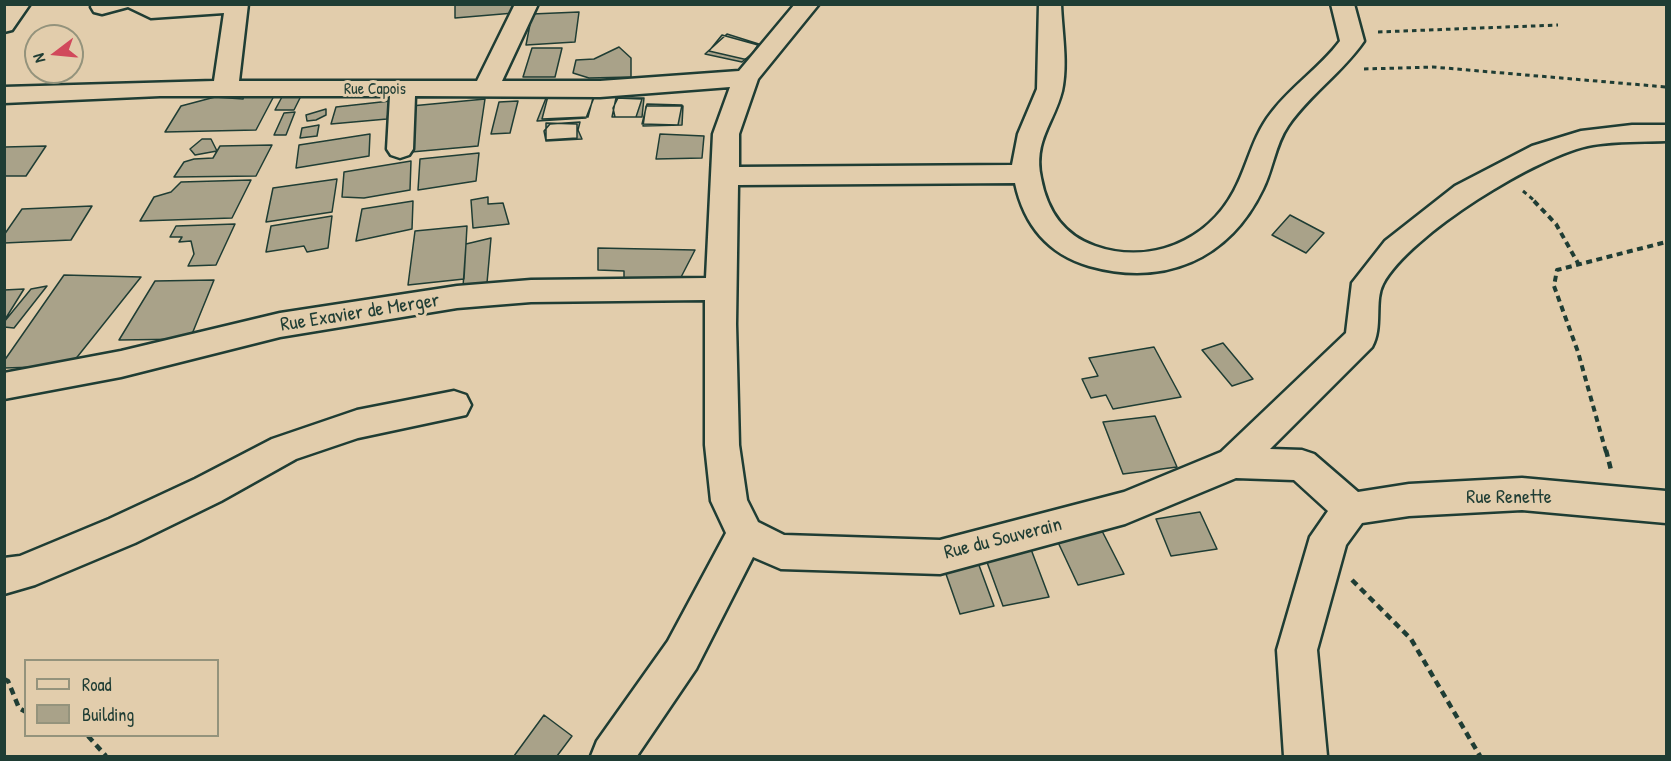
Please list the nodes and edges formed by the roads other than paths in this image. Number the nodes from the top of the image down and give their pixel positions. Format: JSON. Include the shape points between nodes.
{"nodes":[{"id":1,"x":19,"y":4,"type":"edge"},
{"id":2,"x":137,"y":4,"type":"edge"},
{"id":3,"x":527,"y":4,"type":"edge"},
{"id":4,"x":808,"y":4,"type":"edge"},
{"id":5,"x":1050,"y":4,"type":"edge"},
{"id":6,"x":1342,"y":4,"type":"edge"},
{"id":7,"x":239,"y":5,"type":"edge"},
{"id":8,"x":4,"y":25,"type":"edge"},
{"id":9,"x":746,"y":78,"type":"junction"},
{"id":10,"x":225,"y":88,"type":"junction"},
{"id":11,"x":403,"y":90,"type":"junction"},
{"id":12,"x":485,"y":90,"type":"junction"},
{"id":13,"x":4,"y":95,"type":"edge"},
{"id":14,"x":1666,"y":133,"type":"edge"},
{"id":15,"x":400,"y":149,"type":"dead end"},
{"id":16,"x":1026,"y":174,"type":"junction"},
{"id":17,"x":726,"y":176,"type":"junction"},
{"id":18,"x":721,"y":289,"type":"junction"},
{"id":19,"x":4,"y":386,"type":"edge"},
{"id":20,"x":454,"y":405,"type":"dead end"},
{"id":21,"x":1233,"y":463,"type":"junction"},
{"id":22,"x":1666,"y":507,"type":"edge"},
{"id":23,"x":1352,"y":509,"type":"junction"},
{"id":24,"x":745,"y":534,"type":"junction"},
{"id":25,"x":4,"y":576,"type":"edge"},
{"id":26,"x":612,"y":756,"type":"edge"},
{"id":27,"x":1306,"y":756,"type":"edge"}],
"edges":[{"from":1,"to":8,"type":"street"},
{"from":2,"to":7,"type":"street","via":[[151,11]]},
{"from":3,"to":12,"type":"street"},
{"from":4,"to":9,"type":"street"},
{"from":5,"to":16,"type":"street","via":[[1050,88],[1030,132]]},
{"from":6,"to":16,"type":"street","via":[[1352,41],[1271,132],[1248,193],[1233,215],[1191,252],[1171,261],[1137,265],[1084,254],[1059,239],[1038,217]]},
{"from":7,"to":10,"type":"street"},
{"from":9,"to":12,"type":"street","name":"Rue Capois","via":[[600,89]]},
{"from":9,"to":17,"type":"street","via":[[726,134]]},
{"from":10,"to":11,"type":"street","name":"Rue Capois"},
{"from":10,"to":13,"type":"street","name":"Rue Capois"},
{"from":11,"to":12,"type":"street","name":"Rue Capois"},
{"from":11,"to":15,"type":"street"},
{"from":14,"to":21,"type":"street","name":"Rue du Souverain","via":[[1590,137],[1541,152],[1465,193],[1395,248],[1367,283],[1361,338]]},
{"from":16,"to":17,"type":"street"},
{"from":17,"to":18,"type":"street"},
{"from":18,"to":19,"type":"street","name":"Rue Exavier de Merger","via":[[531,291],[457,297],[280,325],[121,364]]},
{"from":18,"to":24,"type":"street","via":[[722,445],[729,501]]},
{"from":20,"to":25,"type":"street","via":[[357,424],[284,449],[122,531],[21,573]]},
{"from":21,"to":23,"type":"street","via":[[1302,465]]},
{"from":21,"to":24,"type":"street","name":"Rue du Souverain","via":[[1125,508],[939,556],[781,552]]},
{"from":22,"to":23,"type":"street","name":"Rue Renette","via":[[1522,494],[1409,500]]},
{"from":23,"to":27,"type":"street","via":[[1329,537],[1297,650]]},
{"from":24,"to":26,"type":"street","via":[[682,655]]}]}
